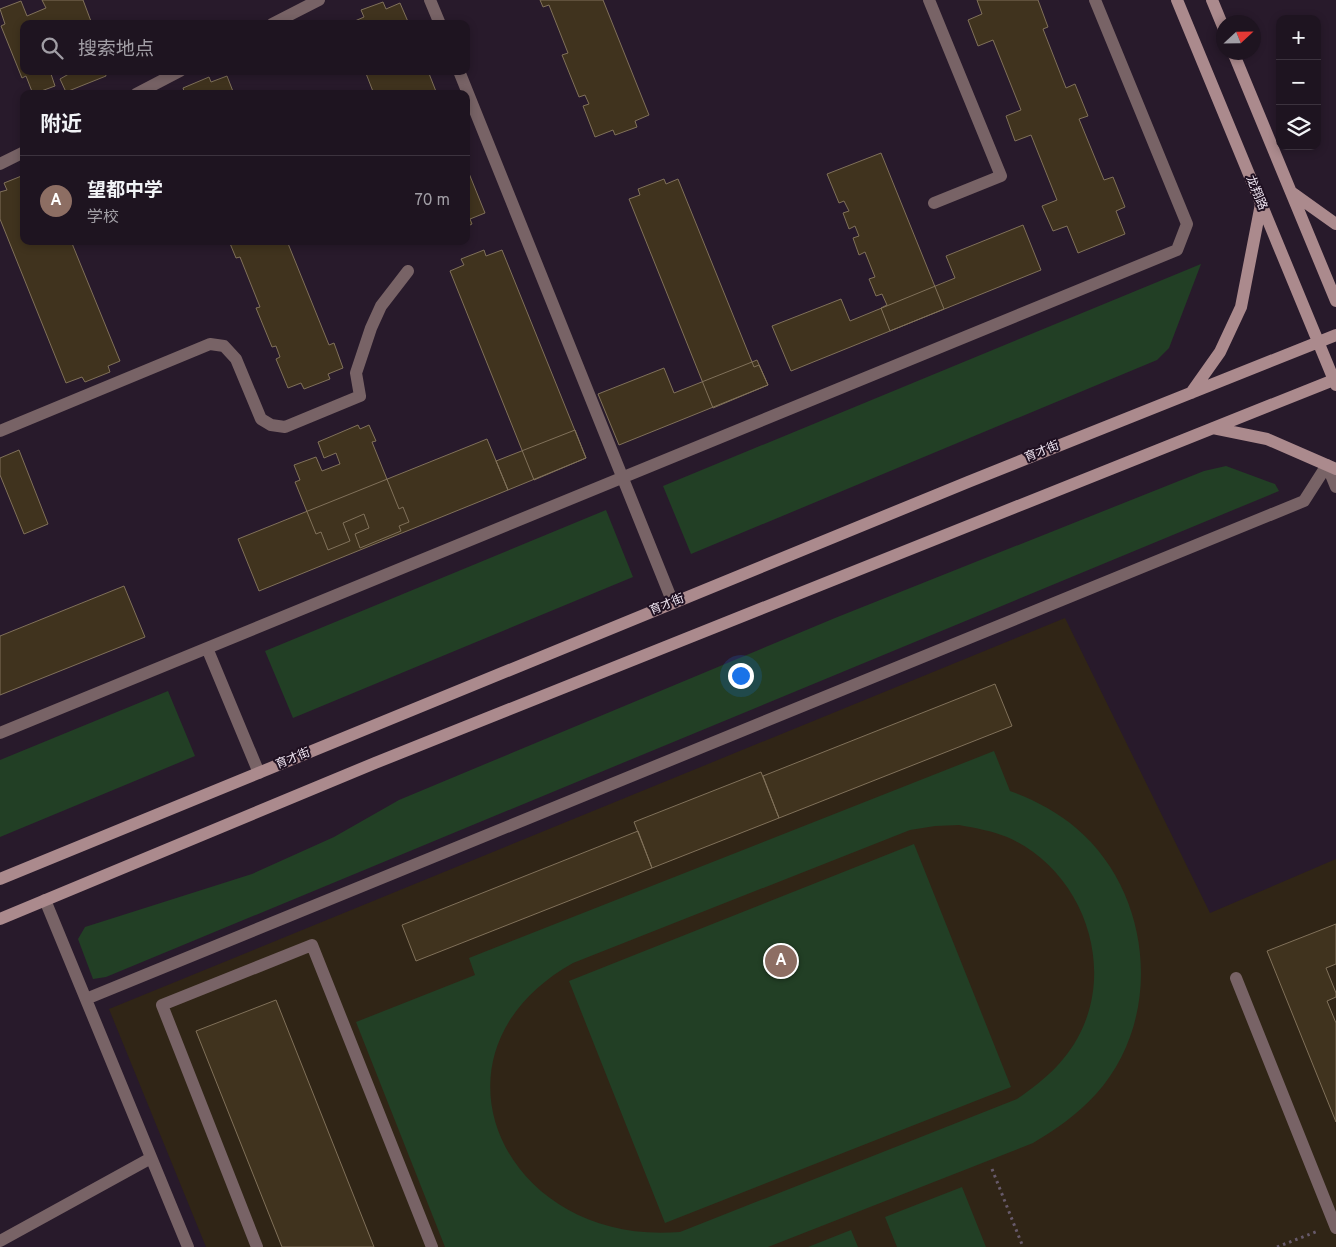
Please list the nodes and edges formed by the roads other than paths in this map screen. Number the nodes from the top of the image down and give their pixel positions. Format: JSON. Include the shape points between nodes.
{"nodes":[{"id":1,"x":319,"y":0,"type":"edge"},
{"id":2,"x":430,"y":0,"type":"edge"},
{"id":3,"x":930,"y":0,"type":"edge"},
{"id":4,"x":1095,"y":0,"type":"edge"},
{"id":5,"x":1177,"y":0,"type":"edge"},
{"id":6,"x":1212,"y":0,"type":"edge"},
{"id":7,"x":1218,"y":15,"type":"edge"},
{"id":8,"x":280,"y":20,"type":"edge"},
{"id":9,"x":438,"y":20,"type":"edge"},
{"id":10,"x":1236,"y":60,"type":"edge"},
{"id":11,"x":172,"y":75,"type":"edge"},
{"id":12,"x":461,"y":75,"type":"edge"},
{"id":13,"x":144,"y":90,"type":"edge"},
{"id":14,"x":467,"y":90,"type":"edge"},
{"id":15,"x":470,"y":98,"type":"edge"},
{"id":16,"x":20,"y":154,"type":"edge"},
{"id":17,"x":0,"y":164,"type":"edge"},
{"id":18,"x":1291,"y":192,"type":"junction"},
{"id":19,"x":934,"y":203,"type":"dead end"},
{"id":20,"x":1261,"y":204,"type":"junction"},
{"id":21,"x":1336,"y":224,"type":"edge"},
{"id":22,"x":408,"y":271,"type":"dead end"},
{"id":23,"x":1336,"y":301,"type":"edge"},
{"id":24,"x":1336,"y":335,"type":"edge"},
{"id":25,"x":1318,"y":342,"type":"junction"},
{"id":26,"x":1335,"y":381,"type":"edge"},
{"id":27,"x":1190,"y":393,"type":"junction"},
{"id":28,"x":1213,"y":428,"type":"junction"},
{"id":29,"x":0,"y":431,"type":"edge"},
{"id":30,"x":1332,"y":467,"type":"edge"},
{"id":31,"x":623,"y":478,"type":"junction"},
{"id":32,"x":1336,"y":487,"type":"edge"},
{"id":33,"x":673,"y":603,"type":"junction"},
{"id":34,"x":207,"y":648,"type":"junction"},
{"id":35,"x":0,"y":733,"type":"edge"},
{"id":36,"x":258,"y":773,"type":"junction"},
{"id":37,"x":0,"y":879,"type":"edge"},
{"id":38,"x":45,"y":900,"type":"junction"},
{"id":39,"x":0,"y":919,"type":"edge"},
{"id":40,"x":1236,"y":978,"type":"dead end"},
{"id":41,"x":86,"y":999,"type":"junction"},
{"id":42,"x":151,"y":1158,"type":"junction"},
{"id":43,"x":1334,"y":1220,"type":"edge"},
{"id":44,"x":0,"y":1241,"type":"edge"},
{"id":45,"x":188,"y":1247,"type":"edge"},
{"id":46,"x":257,"y":1247,"type":"edge"},
{"id":47,"x":432,"y":1247,"type":"edge"}],
"edges":[{"from":1,"to":8,"type":"street"},
{"from":2,"to":9,"type":"street"},
{"from":3,"to":19,"type":"street","via":[[1001,176]]},
{"from":4,"to":31,"type":"street","via":[[1187,224],[1176,250]]},
{"from":5,"to":20,"type":"street","name":"龙翔路"},
{"from":6,"to":7,"type":"street"},
{"from":10,"to":18,"type":"street"},
{"from":11,"to":13,"type":"street"},
{"from":12,"to":14,"type":"street"},
{"from":15,"to":31,"type":"street"},
{"from":16,"to":17,"type":"street"},
{"from":18,"to":21,"type":"street"},
{"from":18,"to":23,"type":"street"},
{"from":20,"to":25,"type":"street","name":"龙翔路"},
{"from":20,"to":27,"type":"street","via":[[1241,307],[1220,352]]},
{"from":22,"to":29,"type":"street","via":[[381,306],[371,328],[356,373],[360,396],[285,427],[261,419],[236,359],[224,346],[210,344]]},
{"from":24,"to":25,"type":"street","name":"育才街"},
{"from":25,"to":26,"type":"street","name":"龙翔路"},
{"from":25,"to":27,"type":"street","name":"育才街"},
{"from":26,"to":28,"type":"street"},
{"from":27,"to":33,"type":"street","name":"育才街"},
{"from":28,"to":30,"type":"street","via":[[1267,439]]},
{"from":28,"to":38,"type":"street","via":[[374,763]]},
{"from":30,"to":32,"type":"street"},
{"from":30,"to":41,"type":"street","via":[[1304,501]]},
{"from":31,"to":33,"type":"street"},
{"from":31,"to":34,"type":"street"},
{"from":33,"to":36,"type":"street","name":"育才街"},
{"from":34,"to":35,"type":"street"},
{"from":34,"to":36,"type":"street"},
{"from":36,"to":37,"type":"street","name":"育才街"},
{"from":38,"to":39,"type":"street"},
{"from":38,"to":41,"type":"street"},
{"from":40,"to":43,"type":"street"},
{"from":41,"to":42,"type":"street"},
{"from":42,"to":44,"type":"street"},
{"from":42,"to":45,"type":"street"},
{"from":46,"to":47,"type":"street","via":[[162,1004],[312,945]]}]}
